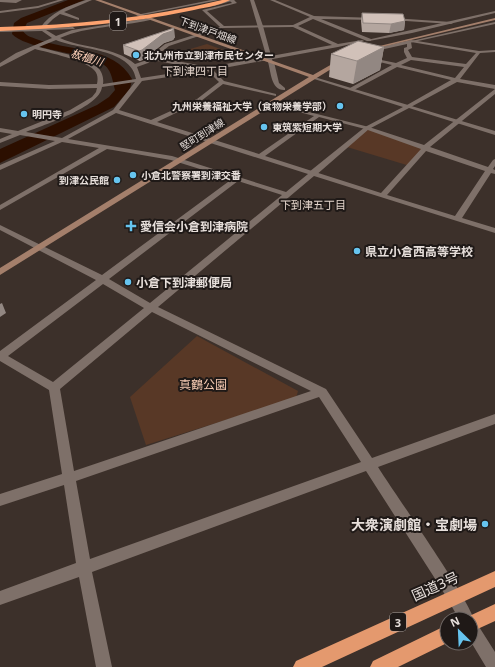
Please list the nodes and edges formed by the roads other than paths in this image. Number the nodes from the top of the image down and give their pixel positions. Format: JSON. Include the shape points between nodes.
{"nodes":[{"id":1,"x":20,"y":0,"type":"edge"},
{"id":2,"x":62,"y":0,"type":"edge"},
{"id":3,"x":90,"y":0,"type":"edge"},
{"id":4,"x":97,"y":0,"type":"edge"},
{"id":5,"x":213,"y":0,"type":"edge"},
{"id":6,"x":217,"y":0,"type":"edge"},
{"id":7,"x":222,"y":0,"type":"edge"},
{"id":8,"x":231,"y":0,"type":"edge"},
{"id":9,"x":238,"y":0,"type":"edge"},
{"id":10,"x":252,"y":0,"type":"edge"},
{"id":11,"x":272,"y":0,"type":"edge"},
{"id":12,"x":0,"y":1,"type":"edge"},
{"id":13,"x":0,"y":12,"type":"edge"},
{"id":14,"x":60,"y":12,"type":"junction"},
{"id":15,"x":155,"y":12,"type":"junction"},
{"id":16,"x":495,"y":12,"type":"edge"},
{"id":17,"x":138,"y":15,"type":"junction"},
{"id":18,"x":163,"y":16,"type":"junction"},
{"id":19,"x":313,"y":17,"type":"junction"},
{"id":20,"x":77,"y":18,"type":"dead end"},
{"id":21,"x":148,"y":18,"type":"junction"},
{"id":22,"x":495,"y":18,"type":"edge"},
{"id":23,"x":380,"y":19,"type":"edge"},
{"id":24,"x":388,"y":19,"type":"edge"},
{"id":25,"x":451,"y":23,"type":"junction"},
{"id":26,"x":495,"y":23,"type":"edge"},
{"id":27,"x":58,"y":26,"type":"junction"},
{"id":28,"x":261,"y":26,"type":"junction"},
{"id":29,"x":294,"y":26,"type":"junction"},
{"id":30,"x":223,"y":27,"type":"junction"},
{"id":31,"x":3,"y":28,"type":"edge"},
{"id":32,"x":196,"y":36,"type":"junction"},
{"id":33,"x":56,"y":38,"type":"junction"},
{"id":34,"x":410,"y":42,"type":"junction"},
{"id":35,"x":371,"y":44,"type":"junction"},
{"id":36,"x":337,"y":46,"type":"junction"},
{"id":37,"x":35,"y":47,"type":"junction"},
{"id":38,"x":357,"y":51,"type":"edge"},
{"id":39,"x":495,"y":51,"type":"edge"},
{"id":40,"x":479,"y":52,"type":"junction"},
{"id":41,"x":346,"y":55,"type":"joint"},
{"id":42,"x":365,"y":56,"type":"edge"},
{"id":43,"x":150,"y":58,"type":"junction"},
{"id":44,"x":410,"y":58,"type":"junction"},
{"id":45,"x":262,"y":59,"type":"junction"},
{"id":46,"x":269,"y":60,"type":"junction"},
{"id":47,"x":0,"y":65,"type":"edge"},
{"id":48,"x":396,"y":65,"type":"junction"},
{"id":49,"x":134,"y":66,"type":"junction"},
{"id":50,"x":468,"y":66,"type":"junction"},
{"id":51,"x":209,"y":69,"type":"junction"},
{"id":52,"x":309,"y":76,"type":"junction"},
{"id":53,"x":456,"y":80,"type":"junction"},
{"id":54,"x":136,"y":81,"type":"junction"},
{"id":55,"x":222,"y":82,"type":"junction"},
{"id":56,"x":0,"y":84,"type":"edge"},
{"id":57,"x":104,"y":85,"type":"junction"},
{"id":58,"x":495,"y":87,"type":"edge"},
{"id":59,"x":283,"y":89,"type":"junction"},
{"id":60,"x":352,"y":89,"type":"junction"},
{"id":61,"x":495,"y":91,"type":"edge"},
{"id":62,"x":274,"y":95,"type":"junction"},
{"id":63,"x":271,"y":103,"type":"junction"},
{"id":64,"x":408,"y":106,"type":"junction"},
{"id":65,"x":115,"y":111,"type":"junction"},
{"id":66,"x":319,"y":115,"type":"junction"},
{"id":67,"x":152,"y":122,"type":"junction"},
{"id":68,"x":459,"y":122,"type":"junction"},
{"id":69,"x":367,"y":128,"type":"junction"},
{"id":70,"x":0,"y":130,"type":"edge"},
{"id":71,"x":24,"y":133,"type":"junction"},
{"id":72,"x":495,"y":133,"type":"edge"},
{"id":73,"x":61,"y":139,"type":"junction"},
{"id":74,"x":206,"y":140,"type":"junction"},
{"id":75,"x":0,"y":142,"type":"edge"},
{"id":76,"x":106,"y":147,"type":"junction"},
{"id":77,"x":426,"y":148,"type":"junction"},
{"id":78,"x":172,"y":158,"type":"junction"},
{"id":79,"x":260,"y":158,"type":"junction"},
{"id":80,"x":180,"y":160,"type":"junction"},
{"id":81,"x":495,"y":161,"type":"edge"},
{"id":82,"x":0,"y":168,"type":"edge"},
{"id":83,"x":493,"y":171,"type":"edge"},
{"id":84,"x":312,"y":174,"type":"junction"},
{"id":85,"x":236,"y":179,"type":"junction"},
{"id":86,"x":288,"y":195,"type":"junction"},
{"id":87,"x":383,"y":195,"type":"junction"},
{"id":88,"x":0,"y":208,"type":"edge"},
{"id":89,"x":457,"y":219,"type":"junction"},
{"id":90,"x":0,"y":227,"type":"edge"},
{"id":91,"x":495,"y":231,"type":"edge"},
{"id":92,"x":36,"y":245,"type":"junction"},
{"id":93,"x":0,"y":264,"type":"edge"},
{"id":94,"x":0,"y":272,"type":"edge"},
{"id":95,"x":102,"y":279,"type":"junction"},
{"id":96,"x":150,"y":307,"type":"junction"},
{"id":97,"x":0,"y":356,"type":"edge"},
{"id":98,"x":54,"y":388,"type":"junction"},
{"id":99,"x":322,"y":392,"type":"junction"},
{"id":100,"x":495,"y":419,"type":"edge"},
{"id":101,"x":370,"y":466,"type":"junction"},
{"id":102,"x":69,"y":478,"type":"junction"},
{"id":103,"x":0,"y":500,"type":"edge"},
{"id":104,"x":84,"y":567,"type":"junction"},
{"id":105,"x":495,"y":579,"type":"edge"},
{"id":106,"x":454,"y":596,"type":"junction"},
{"id":107,"x":0,"y":598,"type":"edge"},
{"id":108,"x":462,"y":611,"type":"edge"},
{"id":109,"x":495,"y":612,"type":"edge"},
{"id":110,"x":479,"y":621,"type":"edge"},
{"id":111,"x":439,"y":638,"type":"edge"},
{"id":112,"x":479,"y":639,"type":"edge"},
{"id":113,"x":104,"y":667,"type":"edge"},
{"id":114,"x":302,"y":667,"type":"edge"},
{"id":115,"x":379,"y":667,"type":"edge"},
{"id":116,"x":495,"y":667,"type":"edge"}],
"edges":[{"from":1,"to":12,"type":"street"},
{"from":2,"to":13,"type":"street","via":[[38,7]]},
{"from":3,"to":14,"type":"street"},
{"from":4,"to":17,"type":"main road","name":"下到津戸畑線"},
{"from":5,"to":15,"type":"highway"},
{"from":6,"to":15,"type":"street"},
{"from":7,"to":31,"type":"highway","via":[[109,21]]},
{"from":8,"to":18,"type":"street"},
{"from":8,"to":30,"type":"street","via":[[235,3],[204,10]]},
{"from":8,"to":31,"type":"highway","number":"1","via":[[110,22],[62,27]]},
{"from":9,"to":18,"type":"highway"},
{"from":10,"to":28,"type":"street"},
{"from":11,"to":19,"type":"street"},
{"from":14,"to":20,"type":"street"},
{"from":14,"to":33,"type":"street","via":[[42,28]]},
{"from":15,"to":17,"type":"street"},
{"from":16,"to":25,"type":"street"},
{"from":17,"to":21,"type":"main road","name":"下到津戸畑線"},
{"from":17,"to":27,"type":"street"},
{"from":18,"to":21,"type":"street"},
{"from":19,"to":23,"type":"street"},
{"from":19,"to":29,"type":"street"},
{"from":19,"to":35,"type":"street"},
{"from":21,"to":27,"type":"street"},
{"from":21,"to":32,"type":"main road","name":"下到津戸畑線"},
{"from":21,"to":33,"type":"street","via":[[132,23],[78,29]]},
{"from":22,"to":35,"type":"main road"},
{"from":24,"to":25,"type":"street"},
{"from":25,"to":35,"type":"street"},
{"from":26,"to":34,"type":"street"},
{"from":27,"to":31,"type":"street"},
{"from":28,"to":29,"type":"street"},
{"from":28,"to":30,"type":"street"},
{"from":28,"to":46,"type":"street"},
{"from":29,"to":36,"type":"street"},
{"from":30,"to":32,"type":"street"},
{"from":32,"to":43,"type":"street","via":[[167,45]]},
{"from":32,"to":45,"type":"main road","name":"下到津戸畑線"},
{"from":33,"to":37,"type":"street"},
{"from":33,"to":49,"type":"street","via":[[116,55]]},
{"from":34,"to":35,"type":"street","via":[[380,49]]},
{"from":34,"to":40,"type":"street"},
{"from":34,"to":44,"type":"street","via":[[410,48],[406,49],[406,52]]},
{"from":35,"to":36,"type":"street","via":[[362,41]]},
{"from":35,"to":38,"type":"main road"},
{"from":36,"to":41,"type":"street"},
{"from":36,"to":46,"type":"street"},
{"from":37,"to":47,"type":"street"},
{"from":37,"to":57,"type":"street","via":[[90,65],[99,73]]},
{"from":39,"to":40,"type":"street"},
{"from":40,"to":50,"type":"street"},
{"from":41,"to":52,"type":"main road","name":"堅町到津線"},
{"from":42,"to":48,"type":"street"},
{"from":43,"to":49,"type":"street"},
{"from":43,"to":51,"type":"street"},
{"from":44,"to":48,"type":"street"},
{"from":44,"to":50,"type":"street"},
{"from":45,"to":46,"type":"street"},
{"from":45,"to":51,"type":"street"},
{"from":46,"to":52,"type":"main road"},
{"from":46,"to":59,"type":"street","via":[[276,84]]},
{"from":48,"to":53,"type":"street"},
{"from":48,"to":60,"type":"street"},
{"from":49,"to":54,"type":"street","via":[[138,72]]},
{"from":50,"to":53,"type":"street"},
{"from":51,"to":54,"type":"street"},
{"from":51,"to":55,"type":"street"},
{"from":52,"to":59,"type":"main road","name":"堅町到津線"},
{"from":52,"to":60,"type":"street"},
{"from":52,"to":63,"type":"main road","name":"堅町到津線"},
{"from":53,"to":58,"type":"street"},
{"from":53,"to":64,"type":"street"},
{"from":54,"to":57,"type":"street"},
{"from":54,"to":65,"type":"street"},
{"from":55,"to":62,"type":"street"},
{"from":55,"to":67,"type":"street","via":[[199,100]]},
{"from":56,"to":57,"type":"street","via":[[49,87]]},
{"from":57,"to":71,"type":"street","via":[[84,104]]},
{"from":59,"to":62,"type":"main road","name":"堅町到津線"},
{"from":60,"to":64,"type":"street"},
{"from":61,"to":68,"type":"street"},
{"from":62,"to":74,"type":"main road","name":"堅町到津線"},
{"from":63,"to":66,"type":"street"},
{"from":63,"to":74,"type":"main road","name":"堅町到津線"},
{"from":64,"to":68,"type":"street"},
{"from":64,"to":69,"type":"street"},
{"from":65,"to":67,"type":"street"},
{"from":65,"to":73,"type":"street"},
{"from":66,"to":69,"type":"street"},
{"from":66,"to":79,"type":"street"},
{"from":67,"to":74,"type":"street"},
{"from":68,"to":72,"type":"street"},
{"from":68,"to":77,"type":"street"},
{"from":69,"to":77,"type":"street"},
{"from":69,"to":84,"type":"street"},
{"from":70,"to":71,"type":"street"},
{"from":71,"to":73,"type":"street"},
{"from":71,"to":75,"type":"street"},
{"from":73,"to":76,"type":"street"},
{"from":73,"to":82,"type":"street"},
{"from":74,"to":78,"type":"main road","name":"堅町到津線"},
{"from":74,"to":79,"type":"street"},
{"from":74,"to":80,"type":"main road","name":"堅町到津線"},
{"from":76,"to":78,"type":"street"},
{"from":76,"to":88,"type":"street"},
{"from":77,"to":83,"type":"street"},
{"from":77,"to":87,"type":"street"},
{"from":78,"to":80,"type":"street"},
{"from":78,"to":92,"type":"main road","name":"堅町到津線"},
{"from":79,"to":84,"type":"street"},
{"from":80,"to":85,"type":"street"},
{"from":80,"to":92,"type":"main road","name":"堅町到津線"},
{"from":81,"to":83,"type":"street"},
{"from":83,"to":89,"type":"street"},
{"from":84,"to":86,"type":"street"},
{"from":84,"to":87,"type":"street"},
{"from":85,"to":86,"type":"street"},
{"from":85,"to":95,"type":"street"},
{"from":86,"to":96,"type":"street"},
{"from":87,"to":89,"type":"street"},
{"from":89,"to":91,"type":"street"},
{"from":90,"to":92,"type":"street"},
{"from":92,"to":93,"type":"main road","name":"堅町到津線"},
{"from":92,"to":94,"type":"main road","name":"堅町到津線"},
{"from":92,"to":95,"type":"street"},
{"from":95,"to":96,"type":"street"},
{"from":95,"to":97,"type":"street"},
{"from":96,"to":98,"type":"street"},
{"from":96,"to":99,"type":"street"},
{"from":97,"to":98,"type":"street"},
{"from":98,"to":102,"type":"street"},
{"from":99,"to":101,"type":"street"},
{"from":99,"to":102,"type":"street"},
{"from":100,"to":101,"type":"street"},
{"from":101,"to":104,"type":"street"},
{"from":101,"to":106,"type":"street"},
{"from":102,"to":103,"type":"street"},
{"from":102,"to":104,"type":"street"},
{"from":104,"to":107,"type":"street"},
{"from":104,"to":113,"type":"street"},
{"from":105,"to":106,"type":"highway","name":"国道3号","number":"3"},
{"from":106,"to":108,"type":"street"},
{"from":106,"to":114,"type":"highway","name":"国道3号","number":"3"},
{"from":109,"to":110,"type":"highway"},
{"from":111,"to":115,"type":"highway"},
{"from":112,"to":116,"type":"street"}]}
